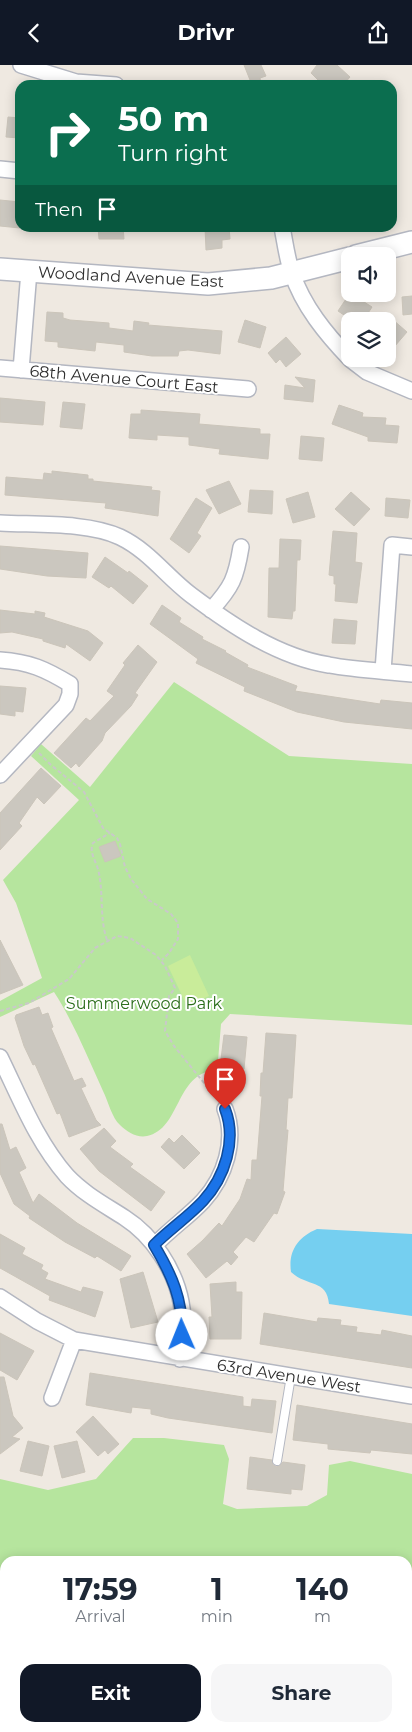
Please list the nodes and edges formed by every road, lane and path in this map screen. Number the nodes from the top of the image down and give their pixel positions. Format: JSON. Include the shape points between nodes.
{"nodes":[{"id":1,"x":21,"y":65,"type":"edge"},
{"id":2,"x":70,"y":80,"type":"edge"},
{"id":3,"x":0,"y":169,"type":"edge"},
{"id":4,"x":15,"y":170,"type":"edge"},
{"id":5,"x":283,"y":232,"type":"edge"},
{"id":6,"x":412,"y":242,"type":"edge"},
{"id":7,"x":392,"y":247,"type":"edge"},
{"id":8,"x":341,"y":260,"type":"edge"},
{"id":9,"x":0,"y":269,"type":"edge"},
{"id":10,"x":30,"y":271,"type":"junction"},
{"id":11,"x":292,"y":273,"type":"junction"},
{"id":12,"x":341,"y":350,"type":"edge"},
{"id":13,"x":360,"y":367,"type":"edge"},
{"id":14,"x":0,"y":368,"type":"edge"},
{"id":15,"x":21,"y":370,"type":"junction"},
{"id":16,"x":248,"y":389,"type":"dead end"},
{"id":17,"x":412,"y":391,"type":"edge"},
{"id":18,"x":0,"y":523,"type":"edge"},
{"id":19,"x":241,"y":547,"type":"dead end"},
{"id":20,"x":412,"y":547,"type":"edge"},
{"id":21,"x":211,"y":611,"type":"junction"},
{"id":22,"x":0,"y":660,"type":"edge"},
{"id":23,"x":383,"y":671,"type":"junction"},
{"id":24,"x":412,"y":674,"type":"edge"},
{"id":25,"x":29,"y":745,"type":"junction"},
{"id":26,"x":0,"y":775,"type":"edge"},
{"id":27,"x":110,"y":833,"type":"junction"},
{"id":28,"x":107,"y":940,"type":"junction"},
{"id":29,"x":162,"y":960,"type":"junction"},
{"id":30,"x":0,"y":1011,"type":"edge"},
{"id":31,"x":0,"y":1057,"type":"edge"},
{"id":32,"x":225,"y":1109,"type":"joint"},
{"id":33,"x":154,"y":1245,"type":"junction"},
{"id":34,"x":0,"y":1297,"type":"edge"},
{"id":35,"x":74,"y":1340,"type":"junction"},
{"id":36,"x":180,"y":1359,"type":"junction"},
{"id":37,"x":291,"y":1376,"type":"junction"},
{"id":38,"x":412,"y":1396,"type":"edge"},
{"id":39,"x":52,"y":1398,"type":"dead end"},
{"id":40,"x":277,"y":1461,"type":"dead end"}],
"edges":[{"from":1,"to":2,"type":"street"},
{"from":3,"to":4,"type":"street"},
{"from":5,"to":11,"type":"street"},
{"from":6,"to":7,"type":"street"},
{"from":8,"to":11,"type":"street","name":"Woodland Avenue East"},
{"from":9,"to":10,"type":"street","name":"Woodland Avenue East"},
{"from":10,"to":11,"type":"street","name":"Woodland Avenue East","via":[[208,283],[239,283]]},
{"from":10,"to":15,"type":"street"},
{"from":11,"to":12,"type":"street","via":[[314,316]]},
{"from":13,"to":17,"type":"street"},
{"from":14,"to":15,"type":"street","name":"68th Avenue Court East"},
{"from":15,"to":16,"type":"street","name":"68th Avenue Court East"},
{"from":18,"to":21,"type":"street","via":[[90,529],[120,537],[146,553],[177,585]]},
{"from":19,"to":21,"type":"street","via":[[237,573],[229,591]]},
{"from":20,"to":23,"type":"street","via":[[392,545]]},
{"from":21,"to":23,"type":"street","via":[[232,625],[298,656],[327,665]]},
{"from":22,"to":25,"type":"street","via":[[41,667],[70,684],[66,705]]},
{"from":23,"to":24,"type":"street"},
{"from":25,"to":26,"type":"street"},
{"from":25,"to":27,"type":"path","via":[[84,792],[103,828]]},
{"from":27,"to":28,"type":"path","via":[[93,843],[91,848],[100,877],[101,911]]},
{"from":27,"to":29,"type":"path","via":[[120,844],[125,867],[139,890],[178,923],[178,939]]},
{"from":28,"to":29,"type":"path","via":[[116,936],[130,939]]},
{"from":28,"to":30,"type":"path","via":[[95,948],[69,979],[29,1003]]},
{"from":29,"to":32,"type":"path","via":[[175,988],[169,996],[165,1031]]},
{"from":31,"to":33,"type":"street","via":[[37,1135],[55,1161],[82,1189],[127,1219]]},
{"from":32,"to":33,"type":"street","via":[[230,1122],[230,1141],[221,1172],[203,1201]]},
{"from":33,"to":36,"type":"street","via":[[181,1302]]},
{"from":34,"to":35,"type":"street","name":"63rd Avenue West"},
{"from":35,"to":36,"type":"street","name":"63rd Avenue West"},
{"from":35,"to":39,"type":"street"},
{"from":36,"to":37,"type":"street","name":"63rd Avenue West"},
{"from":37,"to":38,"type":"street","name":"63rd Avenue West"},
{"from":37,"to":40,"type":"lane"}]}
